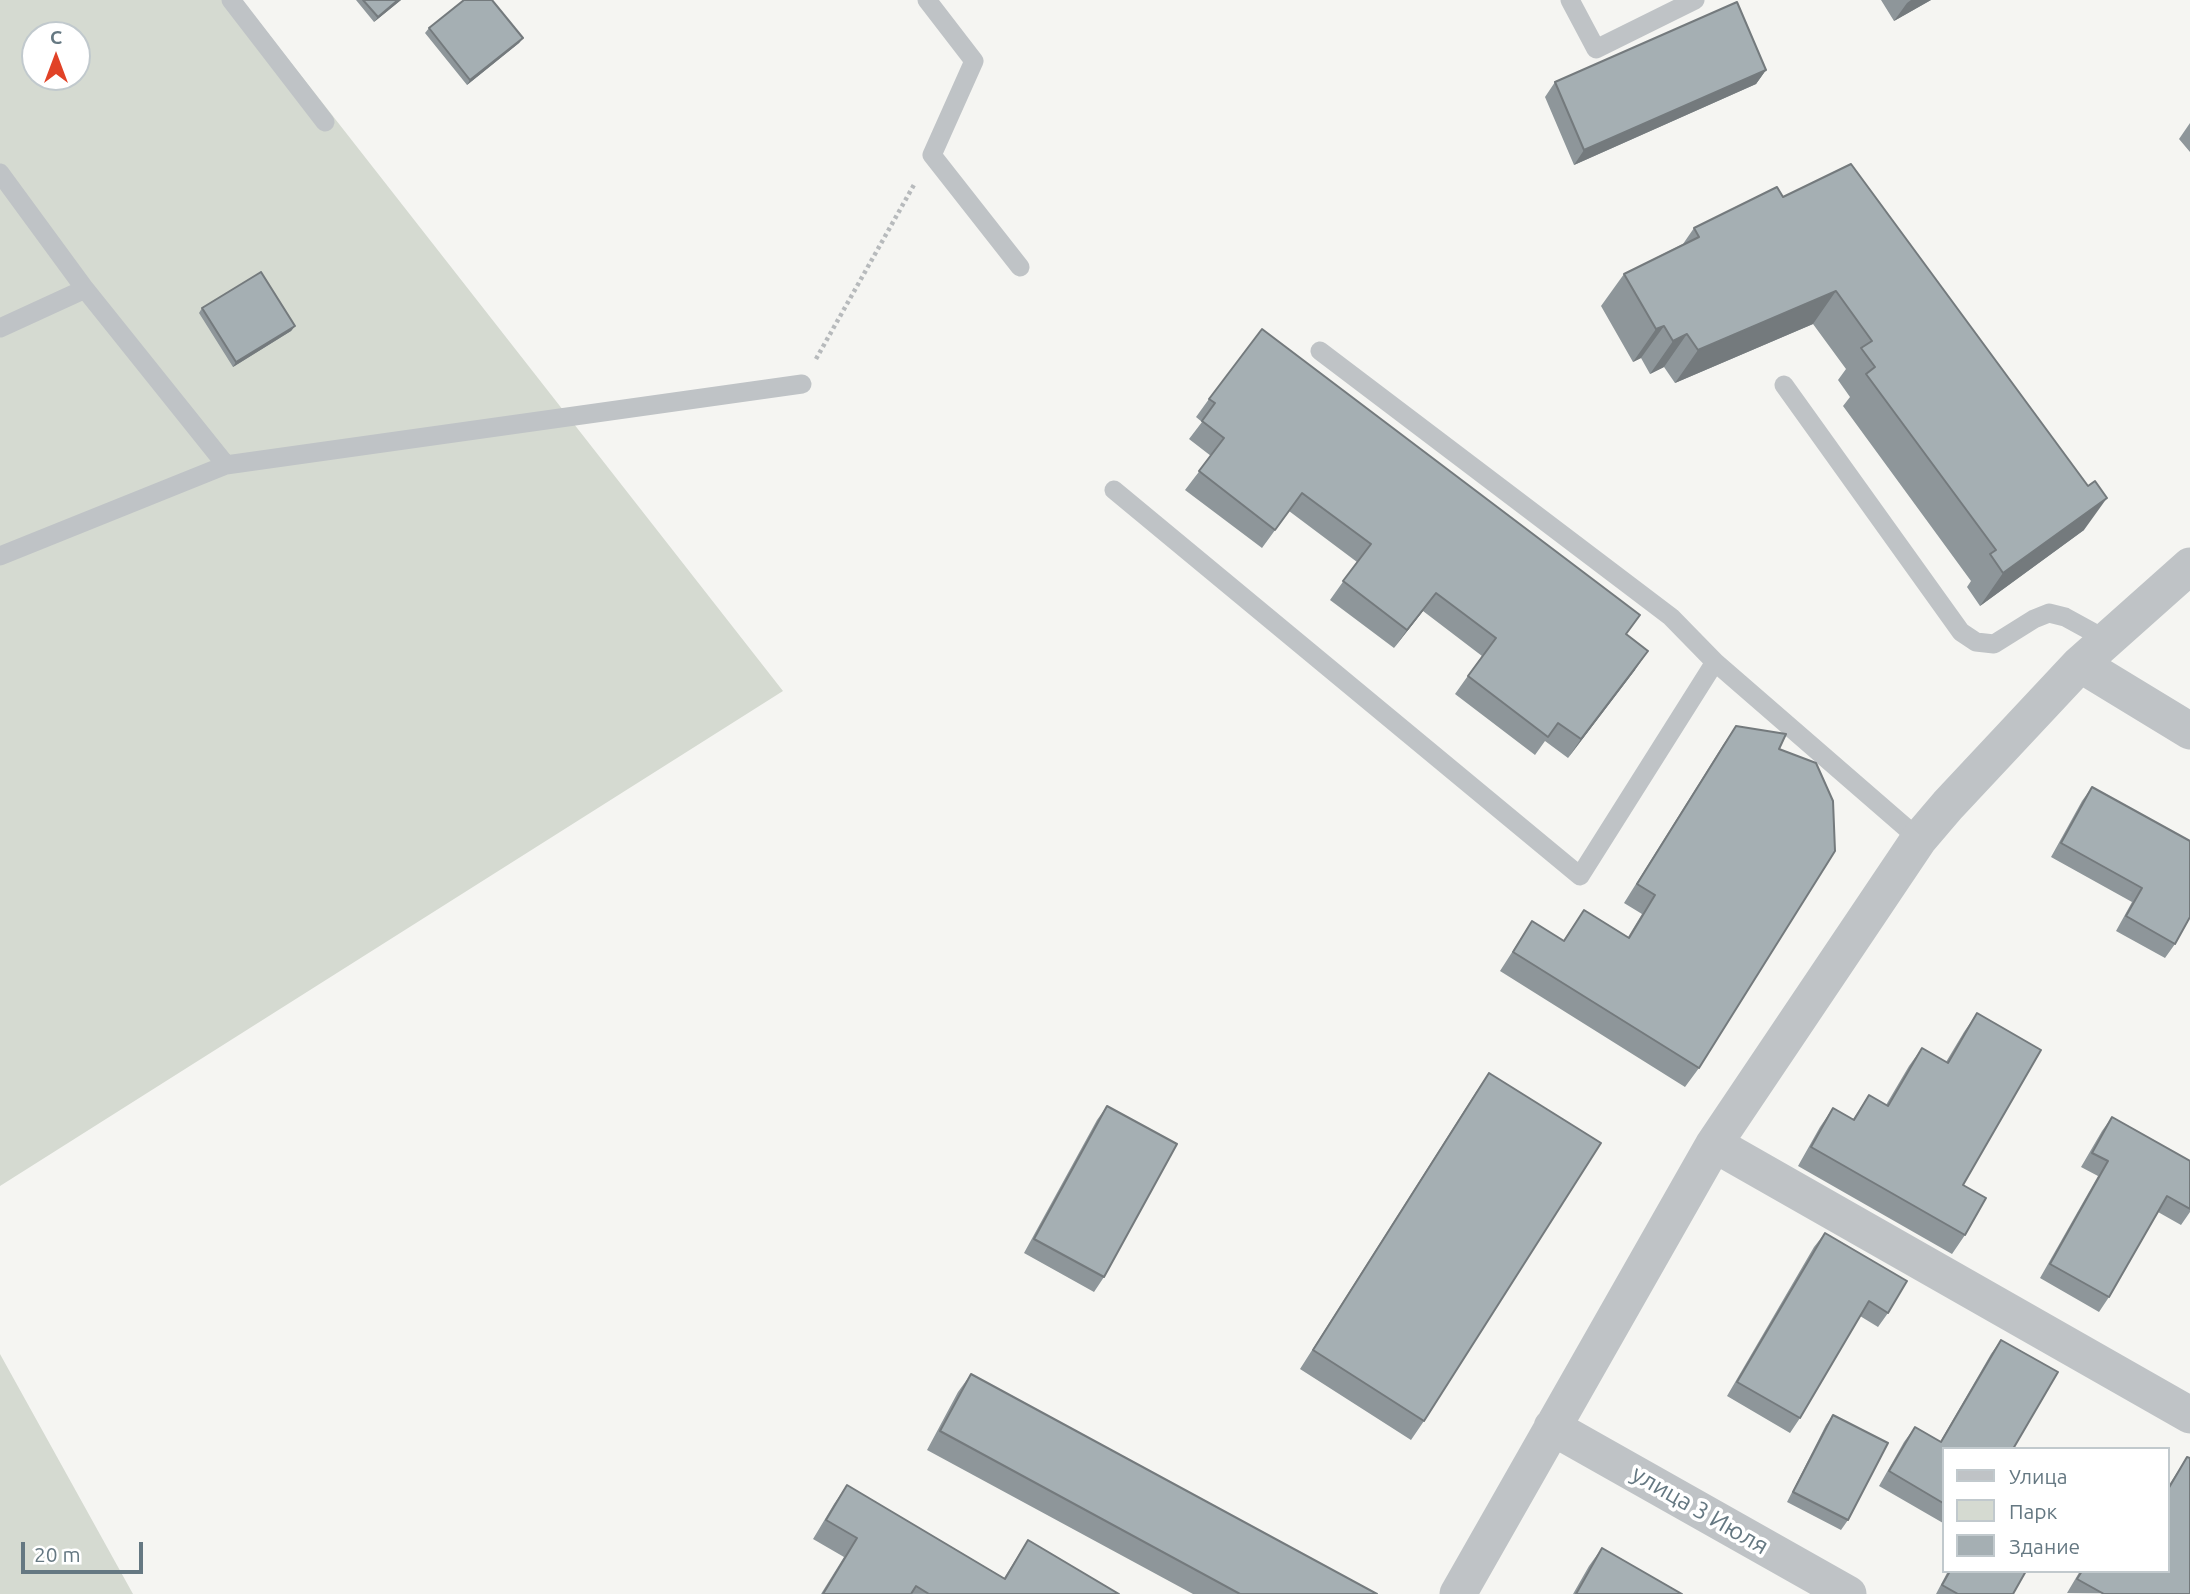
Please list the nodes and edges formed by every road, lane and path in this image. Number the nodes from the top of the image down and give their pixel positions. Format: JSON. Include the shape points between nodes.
{"nodes":[{"id":1,"x":231,"y":0,"type":"edge"},
{"id":2,"x":928,"y":0,"type":"edge"},
{"id":3,"x":1570,"y":0,"type":"edge"},
{"id":4,"x":1695,"y":0,"type":"edge"},
{"id":5,"x":325,"y":122,"type":"dead end"},
{"id":6,"x":932,"y":155,"type":"junction"},
{"id":7,"x":0,"y":173,"type":"edge"},
{"id":8,"x":1020,"y":267,"type":"dead end"},
{"id":9,"x":85,"y":289,"type":"junction"},
{"id":10,"x":0,"y":328,"type":"edge"},
{"id":11,"x":1320,"y":351,"type":"dead end"},
{"id":12,"x":802,"y":384,"type":"joint"},
{"id":13,"x":1784,"y":385,"type":"dead end"},
{"id":14,"x":226,"y":465,"type":"junction"},
{"id":15,"x":1114,"y":490,"type":"dead end"},
{"id":16,"x":0,"y":556,"type":"edge"},
{"id":17,"x":2190,"y":566,"type":"edge"},
{"id":18,"x":2107,"y":640,"type":"junction"},
{"id":19,"x":1716,"y":662,"type":"junction"},
{"id":20,"x":2080,"y":664,"type":"junction"},
{"id":21,"x":2190,"y":731,"type":"edge"},
{"id":22,"x":1919,"y":839,"type":"junction"},
{"id":23,"x":1714,"y":1144,"type":"junction"},
{"id":24,"x":2190,"y":1415,"type":"edge"},
{"id":25,"x":1552,"y":1427,"type":"junction"},
{"id":26,"x":1458,"y":1594,"type":"edge"},
{"id":27,"x":1848,"y":1594,"type":"edge"}],
"edges":[{"from":1,"to":5,"type":"lane"},
{"from":2,"to":6,"type":"lane","via":[[974,61]]},
{"from":3,"to":4,"type":"lane","via":[[1596,49]]},
{"from":6,"to":8,"type":"lane"},
{"from":6,"to":12,"type":"path"},
{"from":7,"to":9,"type":"lane"},
{"from":9,"to":10,"type":"lane"},
{"from":9,"to":14,"type":"lane"},
{"from":11,"to":19,"type":"lane","via":[[1671,617]]},
{"from":12,"to":14,"type":"lane"},
{"from":13,"to":18,"type":"lane","via":[[1961,632],[1976,642],[1994,644],[2049,613],[2066,617]]},
{"from":14,"to":16,"type":"lane"},
{"from":15,"to":19,"type":"lane","via":[[1580,876]]},
{"from":17,"to":18,"type":"street"},
{"from":18,"to":20,"type":"street"},
{"from":19,"to":22,"type":"lane"},
{"from":20,"to":21,"type":"street"},
{"from":20,"to":22,"type":"street"},
{"from":22,"to":23,"type":"street"},
{"from":23,"to":24,"type":"street"},
{"from":23,"to":25,"type":"street"},
{"from":25,"to":26,"type":"street"},
{"from":25,"to":27,"type":"street","name":"улица 3 Июля"}]}
